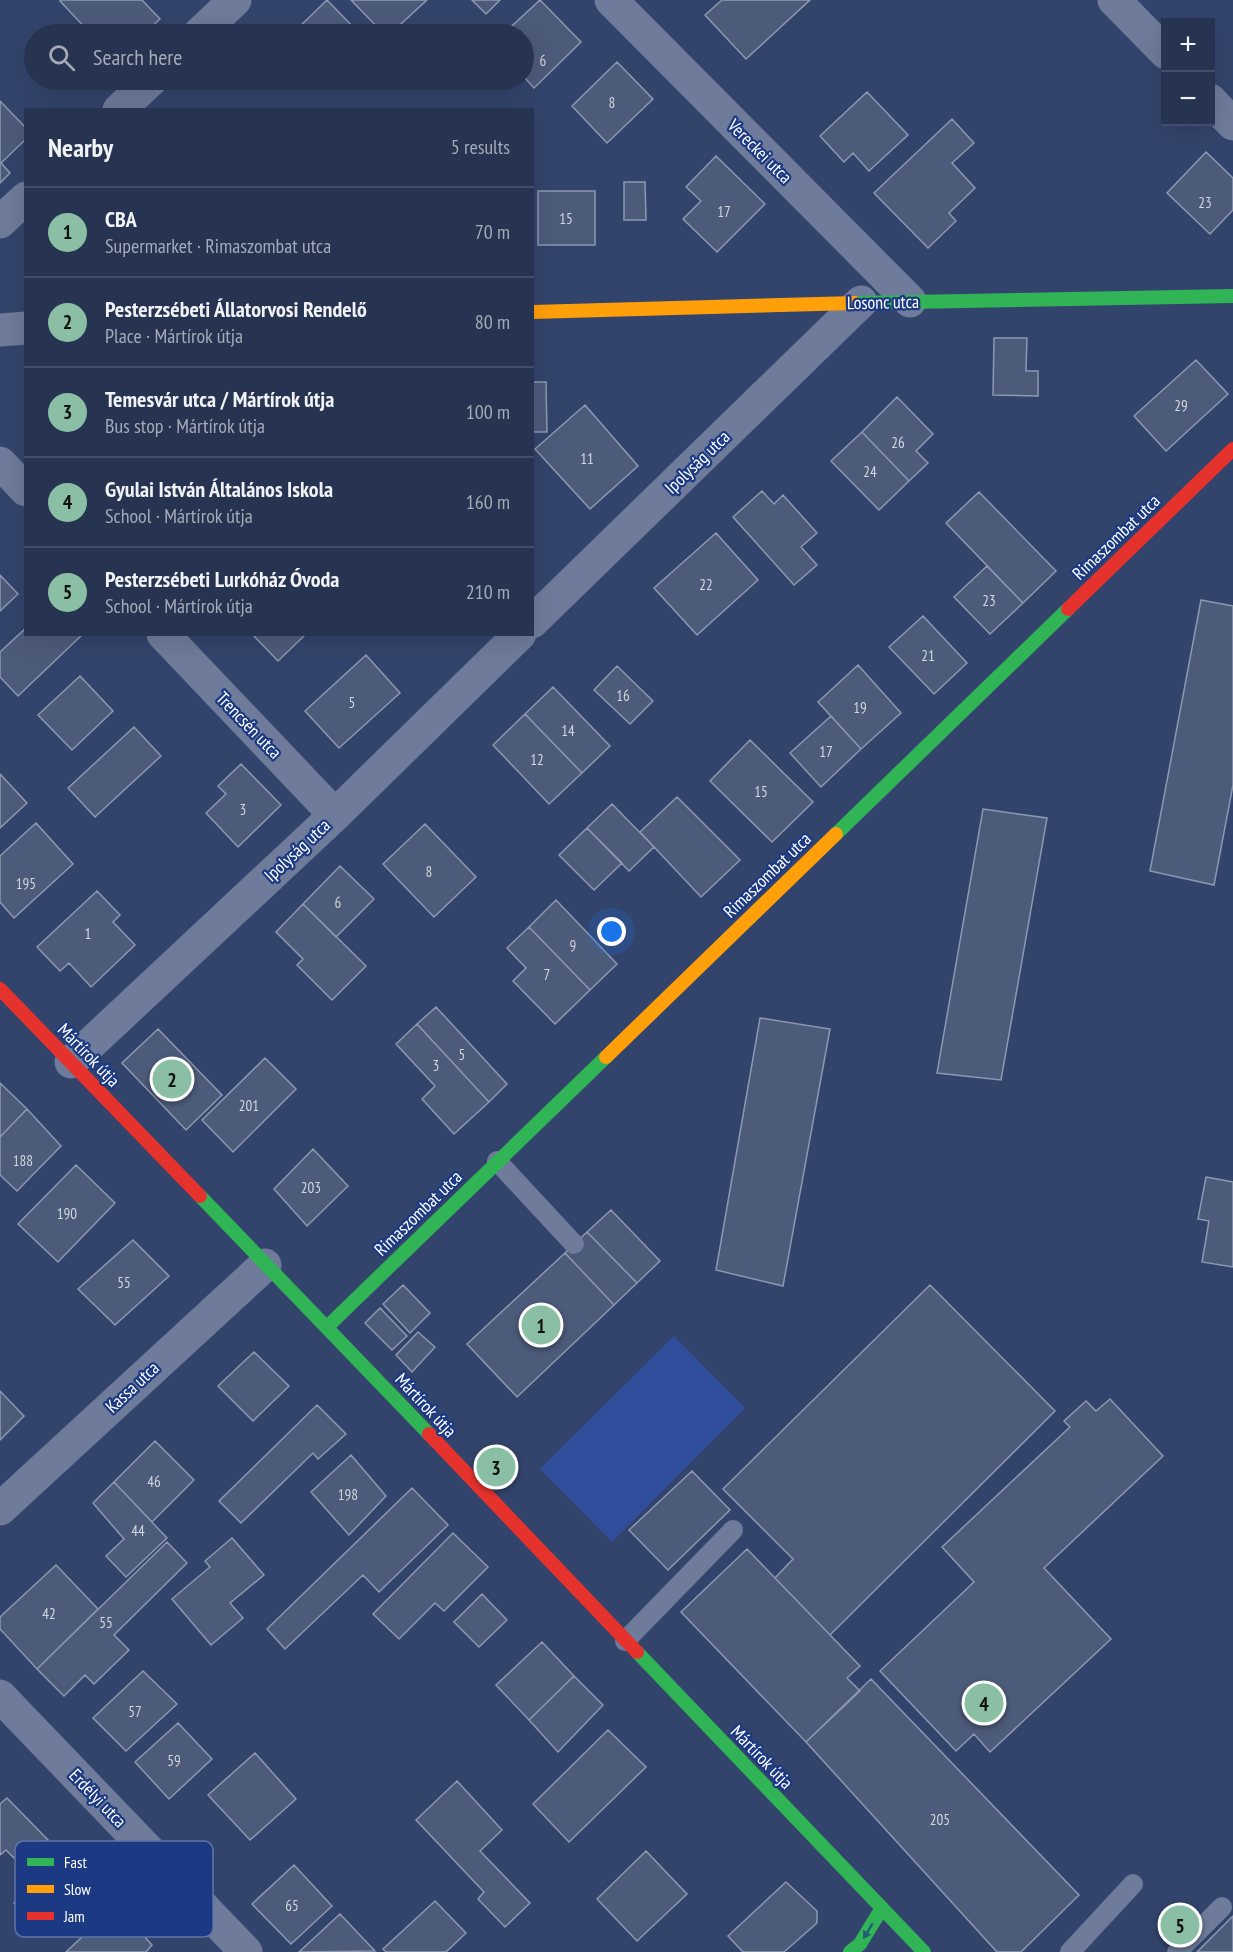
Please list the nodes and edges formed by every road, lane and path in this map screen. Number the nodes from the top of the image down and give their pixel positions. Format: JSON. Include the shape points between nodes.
{"nodes":[{"id":1,"x":235,"y":0,"type":"edge"},
{"id":2,"x":611,"y":0,"type":"edge"},
{"id":3,"x":1114,"y":0,"type":"edge"},
{"id":4,"x":210,"y":24,"type":"edge"},
{"id":5,"x":1161,"y":48,"type":"edge"},
{"id":6,"x":140,"y":90,"type":"edge"},
{"id":7,"x":1215,"y":105,"type":"edge"},
{"id":8,"x":121,"y":108,"type":"edge"},
{"id":9,"x":1233,"y":124,"type":"edge"},
{"id":10,"x":24,"y":200,"type":"edge"},
{"id":11,"x":0,"y":222,"type":"edge"},
{"id":12,"x":1233,"y":296,"type":"edge"},
{"id":13,"x":910,"y":301,"type":"junction"},
{"id":14,"x":861,"y":302,"type":"junction"},
{"id":15,"x":534,"y":312,"type":"edge"},
{"id":16,"x":1233,"y":449,"type":"edge"},
{"id":17,"x":0,"y":463,"type":"edge"},
{"id":18,"x":24,"y":488,"type":"edge"},
{"id":19,"x":534,"y":620,"type":"edge"},
{"id":20,"x":165,"y":636,"type":"edge"},
{"id":21,"x":518,"y":636,"type":"edge"},
{"id":22,"x":334,"y":815,"type":"junction"},
{"id":23,"x":0,"y":989,"type":"edge"},
{"id":24,"x":71,"y":1062,"type":"junction"},
{"id":25,"x":498,"y":1161,"type":"junction"},
{"id":26,"x":574,"y":1244,"type":"dead end"},
{"id":27,"x":265,"y":1265,"type":"junction"},
{"id":28,"x":327,"y":1327,"type":"junction"},
{"id":29,"x":0,"y":1509,"type":"edge"},
{"id":30,"x":734,"y":1530,"type":"dead end"},
{"id":31,"x":625,"y":1641,"type":"junction"},
{"id":32,"x":0,"y":1696,"type":"edge"},
{"id":33,"x":139,"y":1841,"type":"edge"},
{"id":34,"x":1133,"y":1884,"type":"dead end"},
{"id":35,"x":1222,"y":1907,"type":"dead end"},
{"id":36,"x":882,"y":1908,"type":"junction"},
{"id":37,"x":213,"y":1918,"type":"edge"},
{"id":38,"x":246,"y":1952,"type":"edge"},
{"id":39,"x":850,"y":1952,"type":"edge"},
{"id":40,"x":924,"y":1952,"type":"edge"},
{"id":41,"x":1070,"y":1952,"type":"edge"},
{"id":42,"x":1177,"y":1952,"type":"edge"}],
"edges":[{"from":1,"to":4,"type":"street"},
{"from":2,"to":13,"type":"street","name":"Vereckei utca"},
{"from":3,"to":5,"type":"street"},
{"from":6,"to":8,"type":"street"},
{"from":7,"to":9,"type":"street"},
{"from":10,"to":11,"type":"street"},
{"from":12,"to":13,"type":"street","name":"Losonc utca"},
{"from":13,"to":14,"type":"street","name":"Losonc utca"},
{"from":14,"to":15,"type":"street","name":"Losonc utca"},
{"from":14,"to":19,"type":"street","name":"Ipolyság utca"},
{"from":16,"to":25,"type":"street","name":"Rimaszombat utca"},
{"from":17,"to":18,"type":"street"},
{"from":20,"to":22,"type":"street","name":"Trencsén utca"},
{"from":21,"to":22,"type":"street","name":"Ipolyság utca"},
{"from":22,"to":24,"type":"street","name":"Ipolyság utca"},
{"from":23,"to":24,"type":"street","name":"Mártírok útja"},
{"from":24,"to":27,"type":"street","name":"Mártírok útja"},
{"from":25,"to":26,"type":"lane"},
{"from":25,"to":28,"type":"street","name":"Rimaszombat utca"},
{"from":27,"to":28,"type":"street","name":"Mártírok útja"},
{"from":27,"to":29,"type":"street","name":"Kassa utca"},
{"from":28,"to":31,"type":"street","name":"Mártírok útja"},
{"from":30,"to":31,"type":"lane"},
{"from":31,"to":36,"type":"street","name":"Mártírok útja"},
{"from":32,"to":33,"type":"street","name":"Erdélyi utca"},
{"from":34,"to":41,"type":"lane"},
{"from":35,"to":42,"type":"lane"},
{"from":36,"to":39,"type":"street","one_way":true,"via":[[860,1944]]},
{"from":36,"to":40,"type":"street","name":"Mártírok útja"},
{"from":37,"to":38,"type":"street","name":"Erdélyi utca"}]}
